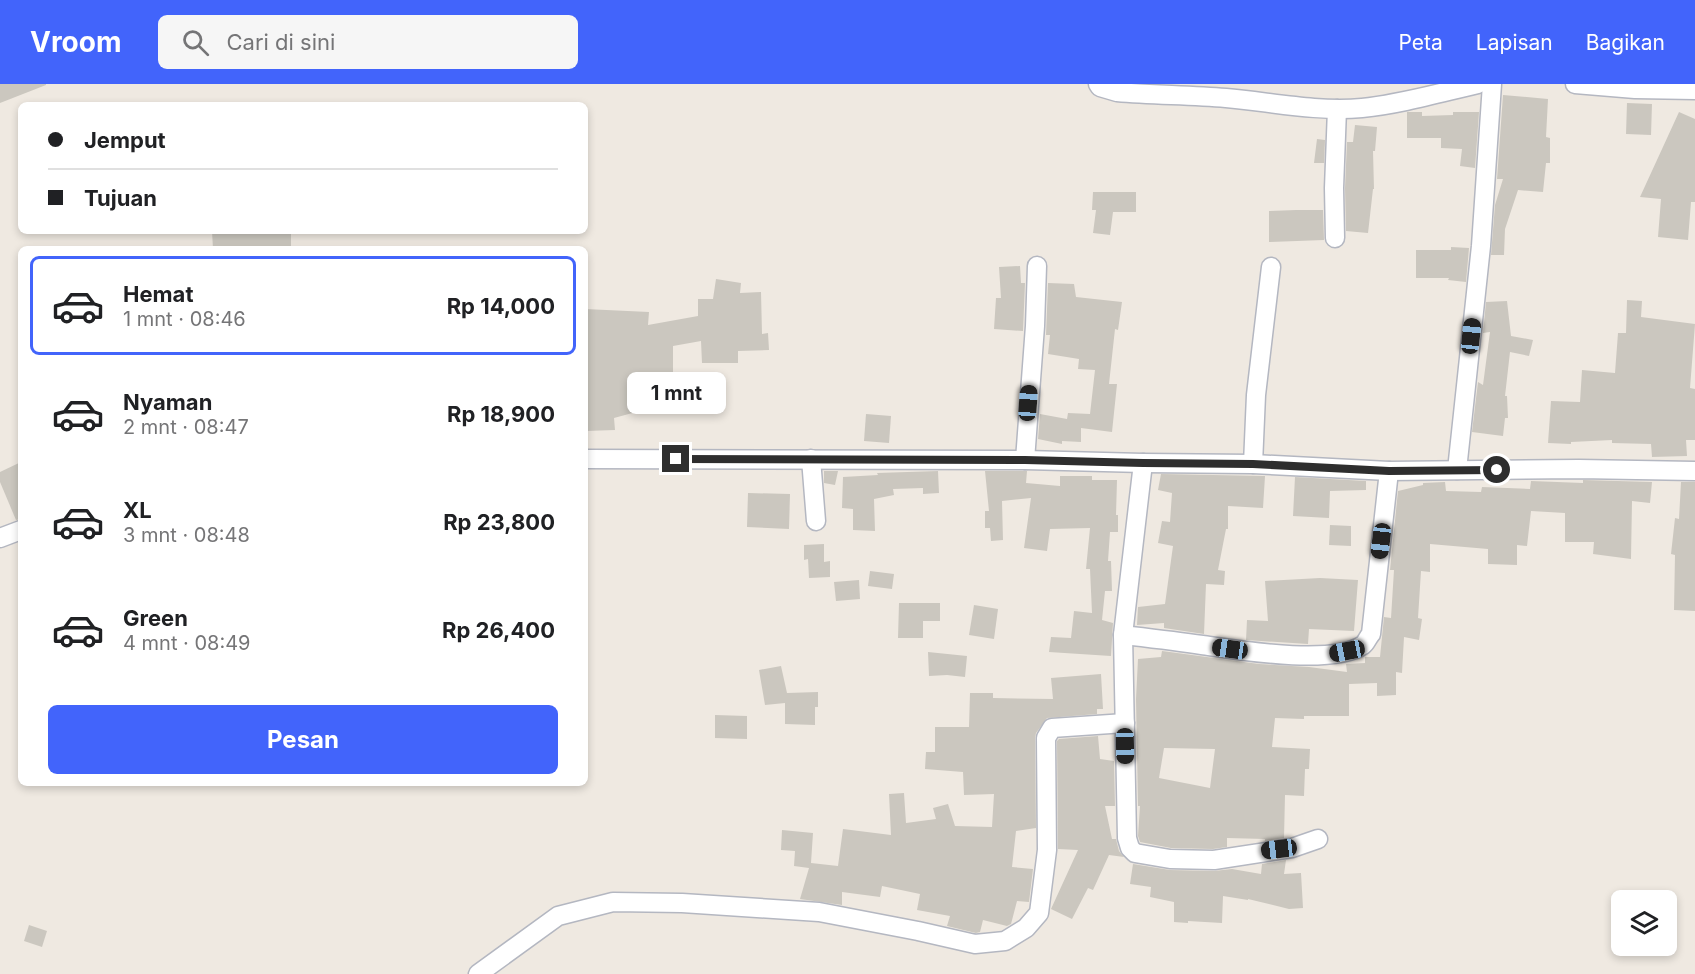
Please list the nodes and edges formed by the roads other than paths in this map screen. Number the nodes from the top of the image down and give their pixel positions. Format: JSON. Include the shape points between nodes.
{"nodes":[{"id":1,"x":1098,"y":84,"type":"edge"},
{"id":2,"x":1478,"y":84,"type":"edge"},
{"id":3,"x":1492,"y":84,"type":"edge"},
{"id":4,"x":1575,"y":84,"type":"edge"},
{"id":5,"x":1695,"y":90,"type":"edge"},
{"id":6,"x":1338,"y":109,"type":"junction"},
{"id":7,"x":1335,"y":238,"type":"dead end"},
{"id":8,"x":1037,"y":266,"type":"dead end"},
{"id":9,"x":1271,"y":267,"type":"dead end"},
{"id":10,"x":588,"y":459,"type":"edge"},
{"id":11,"x":811,"y":459,"type":"junction"},
{"id":12,"x":1025,"y":460,"type":"junction"},
{"id":13,"x":1143,"y":463,"type":"junction"},
{"id":14,"x":1253,"y":464,"type":"junction"},
{"id":15,"x":1456,"y":470,"type":"junction"},
{"id":16,"x":1389,"y":471,"type":"junction"},
{"id":17,"x":1695,"y":471,"type":"edge"},
{"id":18,"x":816,"y":521,"type":"dead end"},
{"id":19,"x":18,"y":531,"type":"edge"},
{"id":20,"x":0,"y":538,"type":"edge"},
{"id":21,"x":1123,"y":635,"type":"junction"},
{"id":22,"x":1125,"y":723,"type":"junction"},
{"id":23,"x":1318,"y":839,"type":"dead end"},
{"id":24,"x":478,"y":974,"type":"edge"}],
"edges":[{"from":1,"to":6,"type":"street","via":[[1117,92]]},
{"from":2,"to":6,"type":"street","via":[[1403,102]]},
{"from":3,"to":15,"type":"street","via":[[1481,246]]},
{"from":4,"to":5,"type":"street"},
{"from":6,"to":7,"type":"street"},
{"from":8,"to":12,"type":"street"},
{"from":9,"to":14,"type":"street","via":[[1256,395]]},
{"from":10,"to":11,"type":"street"},
{"from":11,"to":12,"type":"street"},
{"from":11,"to":18,"type":"street"},
{"from":12,"to":13,"type":"street"},
{"from":13,"to":14,"type":"street"},
{"from":13,"to":21,"type":"street"},
{"from":14,"to":16,"type":"street"},
{"from":15,"to":16,"type":"street"},
{"from":15,"to":17,"type":"street"},
{"from":16,"to":21,"type":"street","via":[[1371,634],[1364,645],[1326,655],[1292,655]]},
{"from":19,"to":20,"type":"street"},
{"from":21,"to":22,"type":"street"},
{"from":22,"to":23,"type":"street","via":[[1127,838],[1135,853],[1214,860],[1292,848]]},
{"from":22,"to":24,"type":"street","via":[[1052,728],[1049,732],[1047,850],[1039,913],[1026,928],[1005,941],[975,944],[819,912],[613,902],[558,916]]}]}
